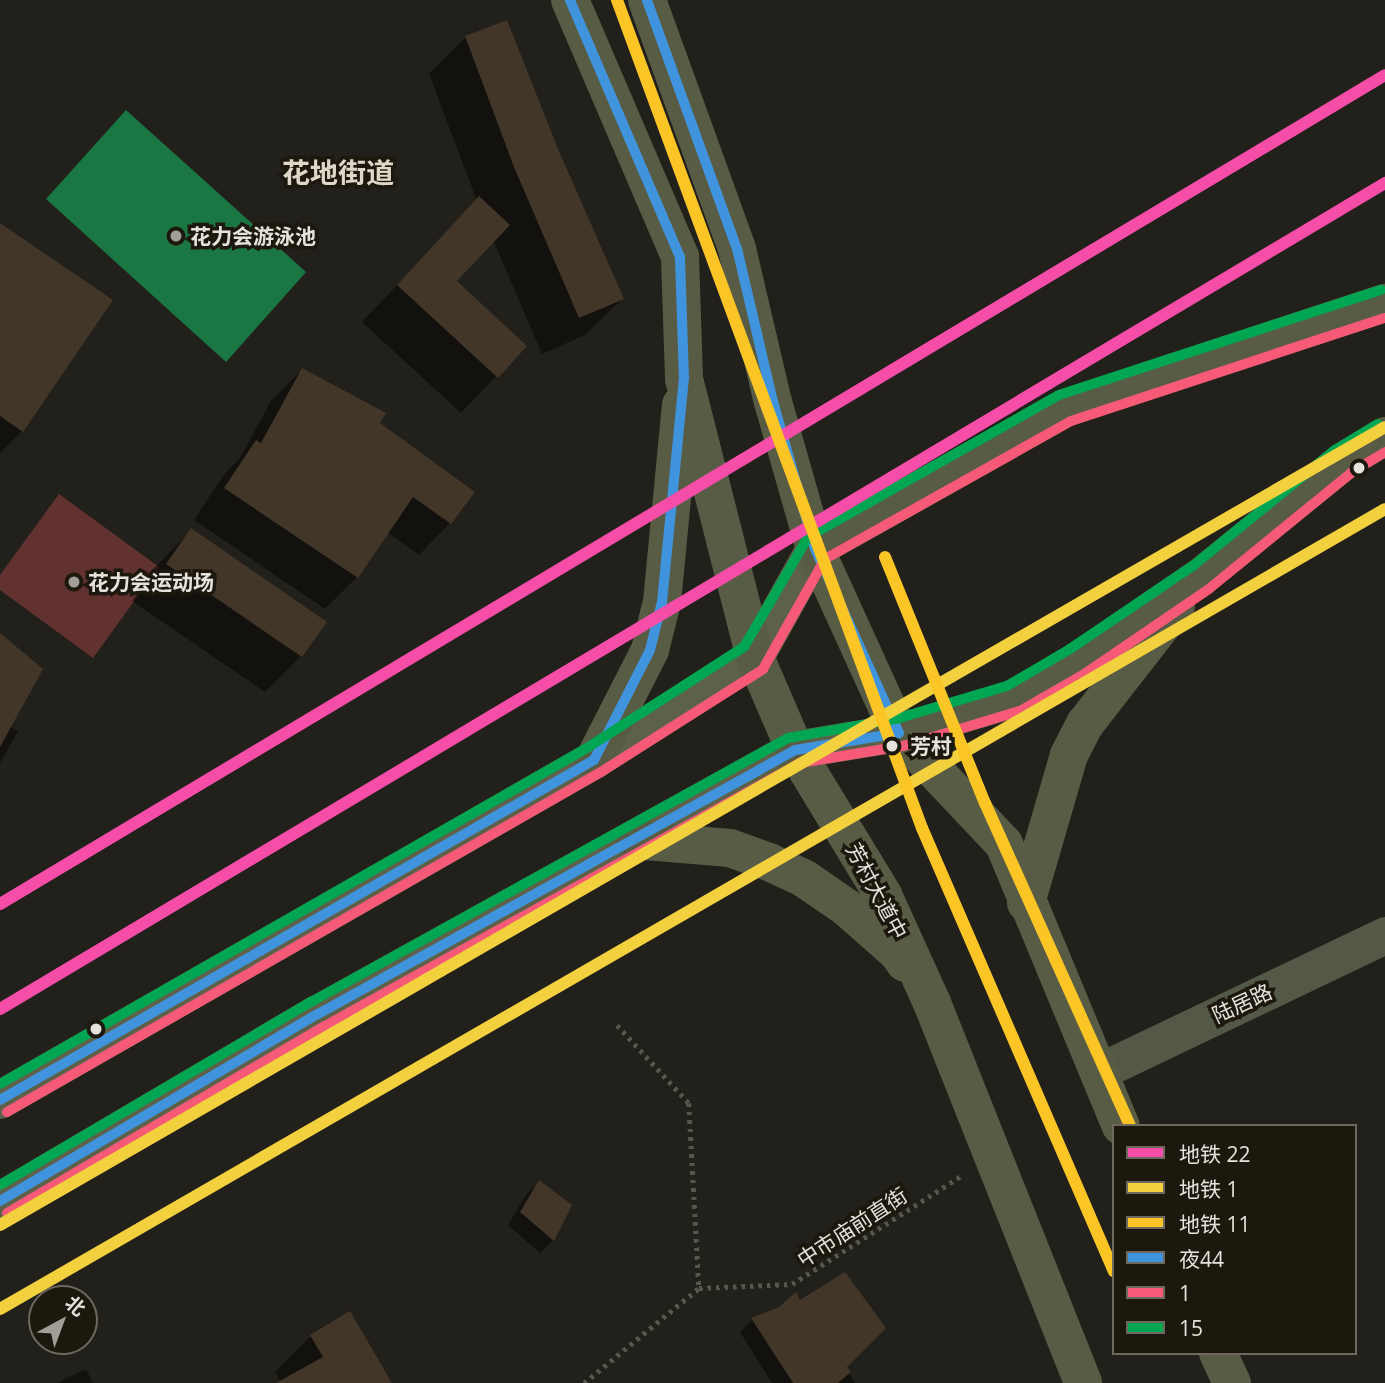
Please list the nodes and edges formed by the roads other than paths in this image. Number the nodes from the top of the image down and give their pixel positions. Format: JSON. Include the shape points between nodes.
{"nodes":[{"id":1,"x":570,"y":0,"type":"edge"},
{"id":2,"x":647,"y":0,"type":"edge"},
{"id":3,"x":1385,"y":303,"type":"edge"},
{"id":4,"x":684,"y":379,"type":"junction"},
{"id":5,"x":1385,"y":436,"type":"edge"},
{"id":6,"x":815,"y":549,"type":"junction"},
{"id":7,"x":1202,"y":576,"type":"junction"},
{"id":8,"x":755,"y":657,"type":"junction"},
{"id":9,"x":899,"y":733,"type":"junction"},
{"id":10,"x":795,"y":750,"type":"junction"},
{"id":11,"x":594,"y":760,"type":"junction"},
{"id":12,"x":634,"y":840,"type":"junction"},
{"id":13,"x":1026,"y":903,"type":"junction"},
{"id":14,"x":1385,"y":935,"type":"edge"},
{"id":15,"x":932,"y":1003,"type":"junction"},
{"id":16,"x":1098,"y":1072,"type":"junction"},
{"id":17,"x":0,"y":1100,"type":"edge"},
{"id":18,"x":1120,"y":1124,"type":"edge"},
{"id":19,"x":0,"y":1200,"type":"edge"},
{"id":20,"x":1220,"y":1355,"type":"edge"},
{"id":21,"x":1083,"y":1383,"type":"edge"},
{"id":22,"x":1232,"y":1383,"type":"edge"}],
"edges":[{"from":1,"to":4,"type":"highway","name":"芳村大道中","via":[[680,257]]},
{"from":2,"to":6,"type":"highway","via":[[737,249],[772,402]]},
{"from":3,"to":6,"type":"highway","via":[[1065,408]]},
{"from":4,"to":8,"type":"highway","name":"芳村大道中"},
{"from":4,"to":11,"type":"highway","via":[[662,602],[650,650]]},
{"from":5,"to":7,"type":"highway","via":[[1344,461]]},
{"from":6,"to":8,"type":"main road"},
{"from":6,"to":9,"type":"highway"},
{"from":7,"to":9,"type":"highway","via":[[1078,661],[1013,699]]},
{"from":7,"to":13,"type":"highway","via":[[1085,723],[1069,755]]},
{"from":8,"to":10,"type":"highway","name":"芳村大道中"},
{"from":8,"to":11,"type":"main road"},
{"from":9,"to":10,"type":"main road"},
{"from":9,"to":13,"type":"highway","via":[[1004,844]]},
{"from":10,"to":12,"type":"main road"},
{"from":10,"to":15,"type":"highway","name":"芳村大道中","via":[[883,895]]},
{"from":11,"to":17,"type":"main road"},
{"from":12,"to":15,"type":"highway","via":[[730,848],[806,879],[898,953]]},
{"from":12,"to":19,"type":"main road","via":[[317,1014]]},
{"from":13,"to":16,"type":"highway"},
{"from":14,"to":16,"type":"street","name":"陆居路"},
{"from":15,"to":21,"type":"highway","name":"芳村大道中"},
{"from":16,"to":18,"type":"highway"},
{"from":20,"to":22,"type":"highway"}]}
